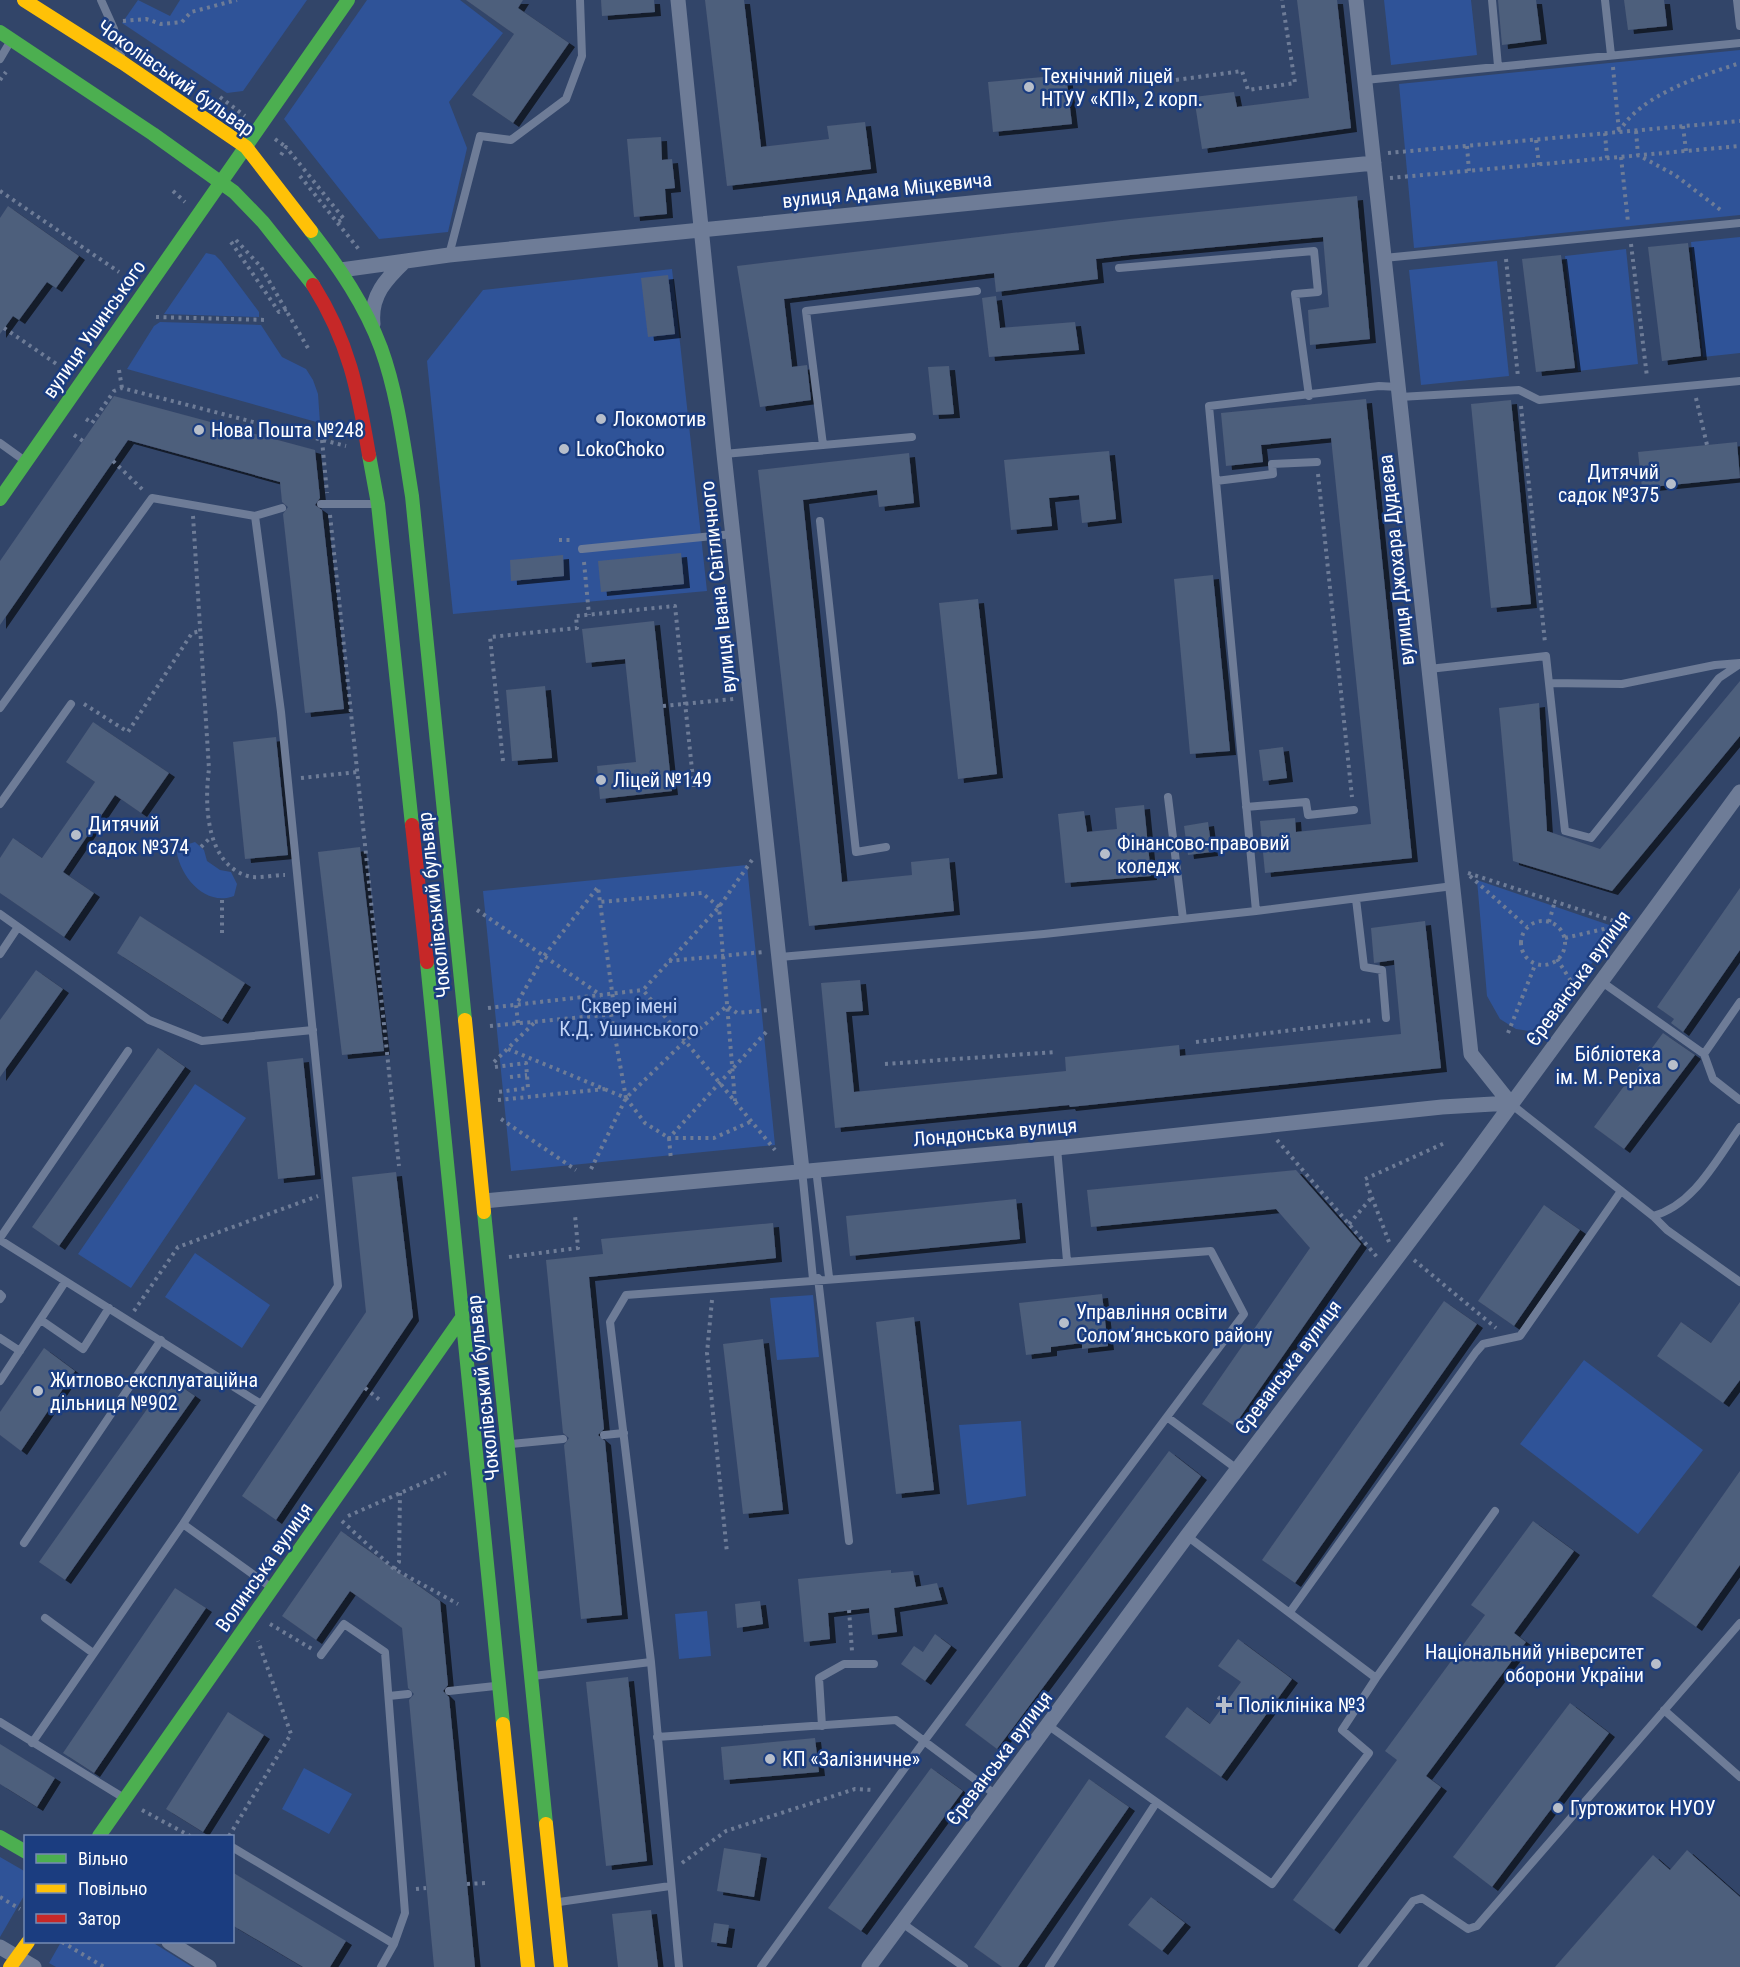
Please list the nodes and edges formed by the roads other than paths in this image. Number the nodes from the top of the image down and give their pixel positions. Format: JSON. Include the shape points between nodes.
{"nodes":[{"id":1,"x":24,"y":0,"type":"edge"},
{"id":2,"x":102,"y":0,"type":"edge"},
{"id":3,"x":348,"y":0,"type":"edge"},
{"id":4,"x":580,"y":0,"type":"edge"},
{"id":5,"x":678,"y":0,"type":"edge"},
{"id":6,"x":1356,"y":0,"type":"edge"},
{"id":7,"x":1492,"y":0,"type":"edge"},
{"id":8,"x":1605,"y":0,"type":"edge"},
{"id":9,"x":1737,"y":0,"type":"edge"},
{"id":10,"x":1740,"y":26,"type":"edge"},
{"id":11,"x":6,"y":35,"type":"edge"},
{"id":12,"x":1740,"y":43,"type":"edge"},
{"id":13,"x":1611,"y":56,"type":"junction"},
{"id":14,"x":0,"y":59,"type":"edge"},
{"id":15,"x":123,"y":63,"type":"junction"},
{"id":16,"x":1498,"y":66,"type":"junction"},
{"id":17,"x":1365,"y":80,"type":"junction"},
{"id":18,"x":246,"y":147,"type":"junction"},
{"id":19,"x":1374,"y":164,"type":"junction"},
{"id":20,"x":221,"y":181,"type":"junction"},
{"id":21,"x":1740,"y":223,"type":"edge"},
{"id":22,"x":702,"y":229,"type":"junction"},
{"id":23,"x":449,"y":255,"type":"junction"},
{"id":24,"x":1384,"y":258,"type":"junction"},
{"id":25,"x":405,"y":261,"type":"junction"},
{"id":26,"x":1119,"y":268,"type":"dead end"},
{"id":27,"x":340,"y":270,"type":"junction"},
{"id":28,"x":977,"y":291,"type":"dead end"},
{"id":29,"x":374,"y":331,"type":"junction"},
{"id":30,"x":1740,"y":381,"type":"edge"},
{"id":31,"x":1399,"y":392,"type":"junction"},
{"id":32,"x":1309,"y":396,"type":"junction"},
{"id":33,"x":912,"y":437,"type":"dead end"},
{"id":34,"x":0,"y":443,"type":"edge"},
{"id":35,"x":823,"y":445,"type":"junction"},
{"id":36,"x":724,"y":454,"type":"junction"},
{"id":37,"x":26,"y":462,"type":"junction"},
{"id":38,"x":1317,"y":462,"type":"road end"},
{"id":39,"x":1216,"y":481,"type":"junction"},
{"id":40,"x":0,"y":499,"type":"edge"},
{"id":41,"x":325,"y":504,"type":"road end"},
{"id":42,"x":378,"y":504,"type":"junction"},
{"id":43,"x":282,"y":508,"type":"dead end"},
{"id":44,"x":255,"y":516,"type":"junction"},
{"id":45,"x":820,"y":521,"type":"dead end"},
{"id":46,"x":733,"y":534,"type":"junction"},
{"id":47,"x":582,"y":549,"type":"dead end"},
{"id":48,"x":1740,"y":664,"type":"edge"},
{"id":49,"x":1429,"y":669,"type":"junction"},
{"id":50,"x":1549,"y":683,"type":"junction"},
{"id":51,"x":0,"y":693,"type":"edge"},
{"id":52,"x":8,"y":698,"type":"junction"},
{"id":53,"x":71,"y":704,"type":"road end"},
{"id":54,"x":0,"y":708,"type":"edge"},
{"id":55,"x":1740,"y":792,"type":"edge"},
{"id":56,"x":1168,"y":797,"type":"dead end"},
{"id":57,"x":0,"y":804,"type":"edge"},
{"id":58,"x":1246,"y":807,"type":"junction"},
{"id":59,"x":1354,"y":810,"type":"road end"},
{"id":60,"x":886,"y":847,"type":"dead end"},
{"id":61,"x":1453,"y":886,"type":"junction"},
{"id":62,"x":1356,"y":898,"type":"junction"},
{"id":63,"x":1256,"y":911,"type":"junction"},
{"id":64,"x":0,"y":914,"type":"edge"},
{"id":65,"x":1183,"y":919,"type":"junction"},
{"id":66,"x":18,"y":927,"type":"junction"},
{"id":67,"x":0,"y":954,"type":"edge"},
{"id":68,"x":773,"y":954,"type":"junction"},
{"id":69,"x":1602,"y":982,"type":"junction"},
{"id":70,"x":1740,"y":1002,"type":"edge"},
{"id":71,"x":1386,"y":1018,"type":"road end"},
{"id":72,"x":313,"y":1030,"type":"junction"},
{"id":73,"x":128,"y":1051,"type":"dead end"},
{"id":74,"x":1704,"y":1054,"type":"junction"},
{"id":75,"x":1740,"y":1100,"type":"edge"},
{"id":76,"x":1510,"y":1103,"type":"junction"},
{"id":77,"x":1740,"y":1127,"type":"edge"},
{"id":78,"x":1057,"y":1148,"type":"junction"},
{"id":79,"x":809,"y":1169,"type":"junction"},
{"id":80,"x":1621,"y":1191,"type":"junction"},
{"id":81,"x":484,"y":1201,"type":"junction"},
{"id":82,"x":1653,"y":1216,"type":"junction"},
{"id":83,"x":0,"y":1239,"type":"edge"},
{"id":84,"x":1067,"y":1261,"type":"junction"},
{"id":85,"x":829,"y":1277,"type":"junction"},
{"id":86,"x":816,"y":1279,"type":"junction"},
{"id":87,"x":65,"y":1282,"type":"junction"},
{"id":88,"x":1740,"y":1282,"type":"edge"},
{"id":89,"x":0,"y":1294,"type":"edge"},
{"id":90,"x":0,"y":1299,"type":"edge"},
{"id":91,"x":109,"y":1308,"type":"junction"},
{"id":92,"x":461,"y":1319,"type":"junction"},
{"id":93,"x":41,"y":1320,"type":"junction"},
{"id":94,"x":0,"y":1338,"type":"edge"},
{"id":95,"x":161,"y":1341,"type":"junction"},
{"id":96,"x":20,"y":1351,"type":"junction"},
{"id":97,"x":0,"y":1381,"type":"edge"},
{"id":98,"x":261,"y":1404,"type":"junction"},
{"id":99,"x":1167,"y":1417,"type":"junction"},
{"id":100,"x":624,"y":1433,"type":"junction"},
{"id":101,"x":604,"y":1435,"type":"dead end"},
{"id":102,"x":563,"y":1439,"type":"dead end"},
{"id":103,"x":508,"y":1444,"type":"junction"},
{"id":104,"x":1237,"y":1469,"type":"junction"},
{"id":105,"x":1495,"y":1511,"type":"dead end"},
{"id":106,"x":183,"y":1524,"type":"junction"},
{"id":107,"x":1187,"y":1536,"type":"junction"},
{"id":108,"x":849,"y":1541,"type":"dead end"},
{"id":109,"x":24,"y":1543,"type":"dead end"},
{"id":110,"x":273,"y":1588,"type":"junction"},
{"id":111,"x":1290,"y":1612,"type":"junction"},
{"id":112,"x":45,"y":1618,"type":"dead end"},
{"id":113,"x":1740,"y":1623,"type":"edge"},
{"id":114,"x":93,"y":1653,"type":"junction"},
{"id":115,"x":321,"y":1655,"type":"road end"},
{"id":116,"x":651,"y":1662,"type":"junction"},
{"id":117,"x":874,"y":1664,"type":"dead end"},
{"id":118,"x":532,"y":1676,"type":"junction"},
{"id":119,"x":1376,"y":1678,"type":"junction"},
{"id":120,"x":499,"y":1686,"type":"junction"},
{"id":121,"x":448,"y":1691,"type":"dead end"},
{"id":122,"x":408,"y":1695,"type":"dead end"},
{"id":123,"x":389,"y":1696,"type":"junction"},
{"id":124,"x":1664,"y":1710,"type":"junction"},
{"id":125,"x":0,"y":1722,"type":"edge"},
{"id":126,"x":822,"y":1725,"type":"junction"},
{"id":127,"x":1049,"y":1726,"type":"junction"},
{"id":128,"x":657,"y":1737,"type":"junction"},
{"id":129,"x":924,"y":1740,"type":"junction"},
{"id":130,"x":32,"y":1743,"type":"junction"},
{"id":131,"x":1740,"y":1777,"type":"edge"},
{"id":132,"x":997,"y":1796,"type":"junction"},
{"id":133,"x":125,"y":1799,"type":"junction"},
{"id":134,"x":1156,"y":1803,"type":"junction"},
{"id":135,"x":100,"y":1835,"type":"edge"},
{"id":136,"x":0,"y":1837,"type":"edge"},
{"id":137,"x":234,"y":1848,"type":"edge"},
{"id":138,"x":24,"y":1851,"type":"edge"},
{"id":139,"x":670,"y":1886,"type":"junction"},
{"id":140,"x":554,"y":1903,"type":"junction"},
{"id":141,"x":902,"y":1923,"type":"junction"},
{"id":142,"x":27,"y":1943,"type":"edge"},
{"id":143,"x":172,"y":1943,"type":"edge"},
{"id":144,"x":394,"y":1944,"type":"junction"},
{"id":145,"x":0,"y":1947,"type":"edge"},
{"id":146,"x":14,"y":1962,"type":"edge"},
{"id":147,"x":34,"y":1967,"type":"edge"},
{"id":148,"x":209,"y":1967,"type":"edge"},
{"id":149,"x":381,"y":1967,"type":"edge"},
{"id":150,"x":528,"y":1967,"type":"edge"},
{"id":151,"x":561,"y":1967,"type":"edge"},
{"id":152,"x":679,"y":1967,"type":"edge"},
{"id":153,"x":761,"y":1967,"type":"edge"},
{"id":154,"x":869,"y":1967,"type":"edge"},
{"id":155,"x":964,"y":1967,"type":"edge"},
{"id":156,"x":1049,"y":1967,"type":"edge"},
{"id":157,"x":1362,"y":1967,"type":"edge"}],
"edges":[{"from":1,"to":15,"type":"main road","name":"Чоколівський бульвар"},
{"from":2,"to":15,"type":"lane"},
{"from":3,"to":18,"type":"main road","name":"вулиця Ушинського"},
{"from":4,"to":23,"type":"lane","via":[[582,56],[566,99],[511,140],[480,136]]},
{"from":5,"to":22,"type":"street","name":"вулиця Івана Світличного"},
{"from":6,"to":17,"type":"street","name":"вулиця Джохара Дудаєва"},
{"from":7,"to":16,"type":"lane"},
{"from":8,"to":13,"type":"lane"},
{"from":9,"to":10,"type":"lane"},
{"from":11,"to":14,"type":"lane"},
{"from":11,"to":20,"type":"main road","name":"Чоколівський бульвар"},
{"from":12,"to":13,"type":"lane"},
{"from":13,"to":16,"type":"lane"},
{"from":15,"to":18,"type":"main road","name":"Чоколівський бульвар"},
{"from":16,"to":17,"type":"lane"},
{"from":17,"to":19,"type":"street","name":"вулиця Джохара Дудаєва"},
{"from":18,"to":20,"type":"main road","name":"вулиця Ушинського"},
{"from":18,"to":27,"type":"main road","name":"Чоколівський бульвар"},
{"from":19,"to":22,"type":"street","name":"вулиця Адама Міцкевича"},
{"from":19,"to":24,"type":"street","name":"вулиця Джохара Дудаєва"},
{"from":20,"to":37,"type":"main road","name":"вулиця Ушинського"},
{"from":20,"to":42,"type":"main road","name":"Чоколівський бульвар","via":[[270,230],[328,309],[347,350]]},
{"from":21,"to":24,"type":"lane"},
{"from":22,"to":23,"type":"street","name":"вулиця Адама Міцкевича"},
{"from":22,"to":36,"type":"street","name":"вулиця Івана Світличного"},
{"from":23,"to":25,"type":"street","name":"вулиця Адама Міцкевича"},
{"from":24,"to":31,"type":"street","name":"вулиця Джохара Дудаєва"},
{"from":25,"to":27,"type":"street","name":"вулиця Адама Міцкевича"},
{"from":25,"to":29,"type":"street","via":[[376,294]]},
{"from":26,"to":32,"type":"lane","via":[[1314,251],[1318,292],[1295,294]]},
{"from":27,"to":29,"type":"main road","name":"Чоколівський бульвар"},
{"from":28,"to":35,"type":"lane","via":[[806,311]]},
{"from":29,"to":81,"type":"main road","name":"Чоколівський бульвар","via":[[402,434],[412,496]]},
{"from":30,"to":31,"type":"lane","via":[[1539,400],[1519,390]]},
{"from":31,"to":32,"type":"lane","via":[[1379,386]]},
{"from":31,"to":49,"type":"street","name":"вулиця Джохара Дудаєва"},
{"from":32,"to":39,"type":"lane","via":[[1209,406]]},
{"from":33,"to":35,"type":"lane"},
{"from":34,"to":37,"type":"lane"},
{"from":35,"to":36,"type":"lane"},
{"from":36,"to":46,"type":"street","name":"вулиця Івана Світличного"},
{"from":37,"to":40,"type":"main road","name":"вулиця Ушинського"},
{"from":38,"to":39,"type":"lane","via":[[1272,464],[1273,474]]},
{"from":39,"to":58,"type":"lane"},
{"from":41,"to":42,"type":"lane"},
{"from":42,"to":92,"type":"main road","name":"Чоколівський бульвар"},
{"from":43,"to":44,"type":"lane"},
{"from":44,"to":52,"type":"lane","via":[[152,498]]},
{"from":44,"to":72,"type":"lane","via":[[288,779]]},
{"from":45,"to":60,"type":"lane","via":[[856,852]]},
{"from":46,"to":47,"type":"lane"},
{"from":46,"to":68,"type":"street","name":"вулиця Івана Світличного","via":[[744,698]]},
{"from":48,"to":50,"type":"lane","via":[[1715,665],[1622,684]]},
{"from":48,"to":50,"type":"lane","via":[[1719,678],[1591,838],[1565,831]]},
{"from":49,"to":50,"type":"lane","via":[[1546,656]]},
{"from":49,"to":61,"type":"street","name":"вулиця Джохара Дудаєва"},
{"from":51,"to":52,"type":"lane"},
{"from":52,"to":54,"type":"lane"},
{"from":53,"to":57,"type":"lane"},
{"from":55,"to":69,"type":"street","name":"Єреванська вулиця"},
{"from":56,"to":65,"type":"lane"},
{"from":58,"to":59,"type":"lane","via":[[1306,802],[1308,815]]},
{"from":58,"to":63,"type":"lane"},
{"from":61,"to":62,"type":"lane"},
{"from":61,"to":76,"type":"street","name":"вулиця Джохара Дудаєва","via":[[1471,1054]]},
{"from":62,"to":63,"type":"lane"},
{"from":62,"to":71,"type":"lane","via":[[1364,967],[1382,970]]},
{"from":63,"to":65,"type":"lane"},
{"from":64,"to":66,"type":"lane"},
{"from":65,"to":68,"type":"lane"},
{"from":66,"to":67,"type":"lane"},
{"from":66,"to":72,"type":"lane","via":[[149,1020],[202,1041]]},
{"from":68,"to":79,"type":"street","name":"вулиця Івана Світличного"},
{"from":69,"to":74,"type":"lane"},
{"from":69,"to":76,"type":"street","name":"Єреванська вулиця"},
{"from":70,"to":74,"type":"lane"},
{"from":72,"to":98,"type":"lane","via":[[338,1286]]},
{"from":73,"to":83,"type":"lane"},
{"from":74,"to":75,"type":"lane","via":[[1713,1079]]},
{"from":76,"to":78,"type":"street","name":"Лондонська вулиця"},
{"from":76,"to":80,"type":"lane"},
{"from":76,"to":104,"type":"street","name":"Єреванська вулиця"},
{"from":77,"to":82,"type":"lane","via":[[1687,1198],[1670,1211]]},
{"from":78,"to":79,"type":"street","name":"Лондонська вулиця"},
{"from":78,"to":84,"type":"lane"},
{"from":79,"to":81,"type":"street","name":"Лондонська вулиця"},
{"from":79,"to":85,"type":"lane"},
{"from":79,"to":86,"type":"lane"},
{"from":80,"to":82,"type":"lane"},
{"from":80,"to":111,"type":"lane","via":[[1520,1336],[1483,1344],[1476,1352]]},
{"from":81,"to":103,"type":"main road","name":"Чоколівський бульвар"},
{"from":82,"to":88,"type":"lane"},
{"from":83,"to":87,"type":"lane"},
{"from":84,"to":85,"type":"lane"},
{"from":84,"to":99,"type":"lane","via":[[1211,1251],[1244,1314]]},
{"from":85,"to":86,"type":"lane"},
{"from":86,"to":100,"type":"lane","via":[[626,1295],[610,1322]]},
{"from":86,"to":108,"type":"lane"},
{"from":87,"to":91,"type":"lane"},
{"from":87,"to":93,"type":"lane"},
{"from":89,"to":90,"type":"lane"},
{"from":91,"to":93,"type":"lane","via":[[83,1349]]},
{"from":91,"to":95,"type":"lane"},
{"from":92,"to":110,"type":"main road","name":"Волинська вулиця"},
{"from":92,"to":120,"type":"main road","name":"Чоколівський бульвар"},
{"from":93,"to":96,"type":"lane"},
{"from":94,"to":96,"type":"lane"},
{"from":95,"to":98,"type":"lane"},
{"from":95,"to":109,"type":"lane"},
{"from":96,"to":97,"type":"lane"},
{"from":98,"to":106,"type":"lane"},
{"from":99,"to":104,"type":"lane"},
{"from":99,"to":129,"type":"lane"},
{"from":100,"to":101,"type":"lane"},
{"from":100,"to":116,"type":"lane"},
{"from":102,"to":103,"type":"lane"},
{"from":103,"to":118,"type":"main road","name":"Чоколівський бульвар"},
{"from":104,"to":107,"type":"street","name":"Єреванська вулиця"},
{"from":105,"to":119,"type":"lane"},
{"from":106,"to":110,"type":"lane"},
{"from":106,"to":114,"type":"lane"},
{"from":107,"to":111,"type":"lane"},
{"from":107,"to":127,"type":"street","name":"Єреванська вулиця"},
{"from":110,"to":133,"type":"main road","name":"Волинська вулиця"},
{"from":111,"to":119,"type":"lane"},
{"from":112,"to":114,"type":"lane"},
{"from":113,"to":124,"type":"lane"},
{"from":114,"to":130,"type":"lane"},
{"from":115,"to":123,"type":"lane","via":[[344,1624],[385,1652]]},
{"from":116,"to":118,"type":"lane"},
{"from":116,"to":128,"type":"lane"},
{"from":117,"to":126,"type":"lane","via":[[844,1664],[819,1678]]},
{"from":118,"to":140,"type":"main road","name":"Чоколівський бульвар"},
{"from":119,"to":134,"type":"lane","via":[[1342,1730],[1369,1753],[1272,1884]]},
{"from":120,"to":121,"type":"lane"},
{"from":120,"to":150,"type":"main road","name":"Чоколівський бульвар"},
{"from":122,"to":123,"type":"lane"},
{"from":123,"to":144,"type":"lane","via":[[405,1913]]},
{"from":124,"to":131,"type":"lane"},
{"from":124,"to":157,"type":"lane","via":[[1476,1926],[1468,1929],[1422,1898],[1413,1901]]},
{"from":125,"to":130,"type":"lane"},
{"from":126,"to":128,"type":"lane"},
{"from":126,"to":129,"type":"lane","via":[[896,1720]]},
{"from":127,"to":132,"type":"street","name":"Єреванська вулиця"},
{"from":127,"to":134,"type":"lane"},
{"from":128,"to":139,"type":"lane"},
{"from":129,"to":132,"type":"lane"},
{"from":129,"to":153,"type":"lane"},
{"from":130,"to":133,"type":"lane"},
{"from":132,"to":141,"type":"street","name":"Єреванська вулиця"},
{"from":133,"to":135,"type":"main road","name":"Волинська вулиця"},
{"from":134,"to":156,"type":"lane"},
{"from":136,"to":138,"type":"main road"},
{"from":137,"to":144,"type":"lane"},
{"from":139,"to":140,"type":"lane"},
{"from":139,"to":152,"type":"lane"},
{"from":140,"to":151,"type":"main road","name":"Чоколівський бульвар"},
{"from":141,"to":154,"type":"street","name":"Єреванська вулиця"},
{"from":141,"to":155,"type":"lane"},
{"from":142,"to":146,"type":"main road"},
{"from":143,"to":148,"type":"street"},
{"from":144,"to":149,"type":"lane"},
{"from":145,"to":146,"type":"street"},
{"from":146,"to":147,"type":"street"}]}
